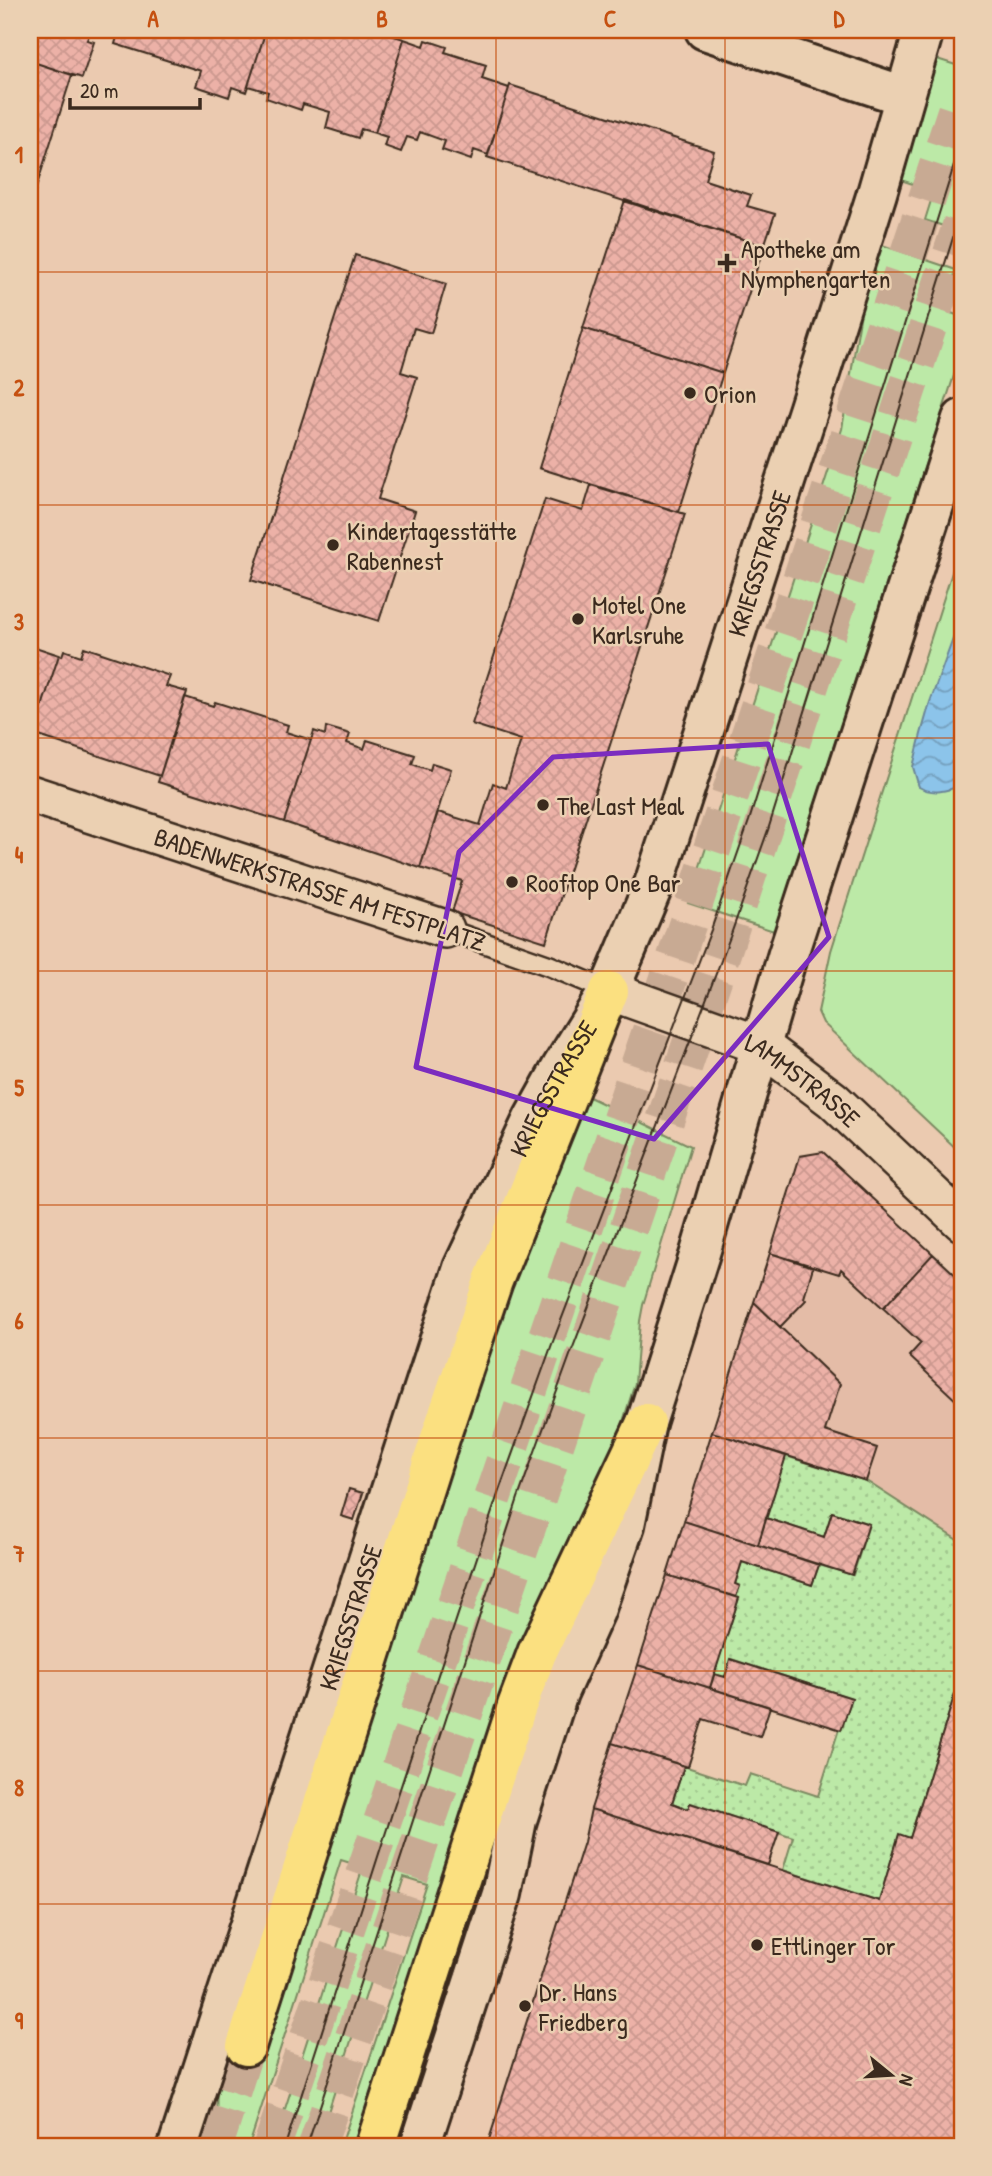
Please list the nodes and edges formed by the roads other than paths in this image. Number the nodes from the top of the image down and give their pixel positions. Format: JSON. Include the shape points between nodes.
{"nodes":[{"id":1,"x":705,"y":30,"type":"edge"},
{"id":2,"x":924,"y":30,"type":"edge"},
{"id":3,"x":904,"y":96,"type":"junction"},
{"id":4,"x":962,"y":419,"type":"edge"},
{"id":5,"x":30,"y":793,"type":"edge"},
{"id":6,"x":445,"y":929,"type":"joint"},
{"id":7,"x":609,"y":991,"type":"junction"},
{"id":8,"x":760,"y":1045,"type":"junction"},
{"id":9,"x":962,"y":1222,"type":"edge"},
{"id":10,"x":646,"y":1423,"type":"junction"},
{"id":11,"x":246,"y":2046,"type":"tunnel mouth"},
{"id":12,"x":178,"y":2146,"type":"edge"},
{"id":13,"x":375,"y":2146,"type":"edge"},
{"id":14,"x":421,"y":2146,"type":"edge"}],
"edges":[{"from":1,"to":3,"type":"main road"},
{"from":2,"to":3,"type":"main road","name":"KRIEGSSTRASSE"},
{"from":3,"to":7,"type":"main road","name":"KRIEGSSTRASSE","via":[[691,772],[645,907]]},
{"from":4,"to":8,"type":"main road"},
{"from":5,"to":6,"type":"street","name":"BADENWERKSTRASSE AM FESTPLATZ"},
{"from":6,"to":7,"type":"lane","name":"BADENWERKSTRASSE AM FESTPLATZ"},
{"from":7,"to":8,"type":"street","name":"LAMMSTRASSE"},
{"from":7,"to":11,"type":"main road","via":[[493,1281]]},
{"from":7,"to":12,"type":"main road","name":"KRIEGSSTRASSE","via":[[533,1119],[463,1268]]},
{"from":8,"to":9,"type":"street","name":"LAMMSTRASSE","via":[[834,1100]]},
{"from":8,"to":10,"type":"main road"},
{"from":10,"to":13,"type":"main road","via":[[537,1653],[517,1706]]},
{"from":10,"to":14,"type":"main road","via":[[625,1525],[558,1693],[517,1820],[502,1894]]}]}
